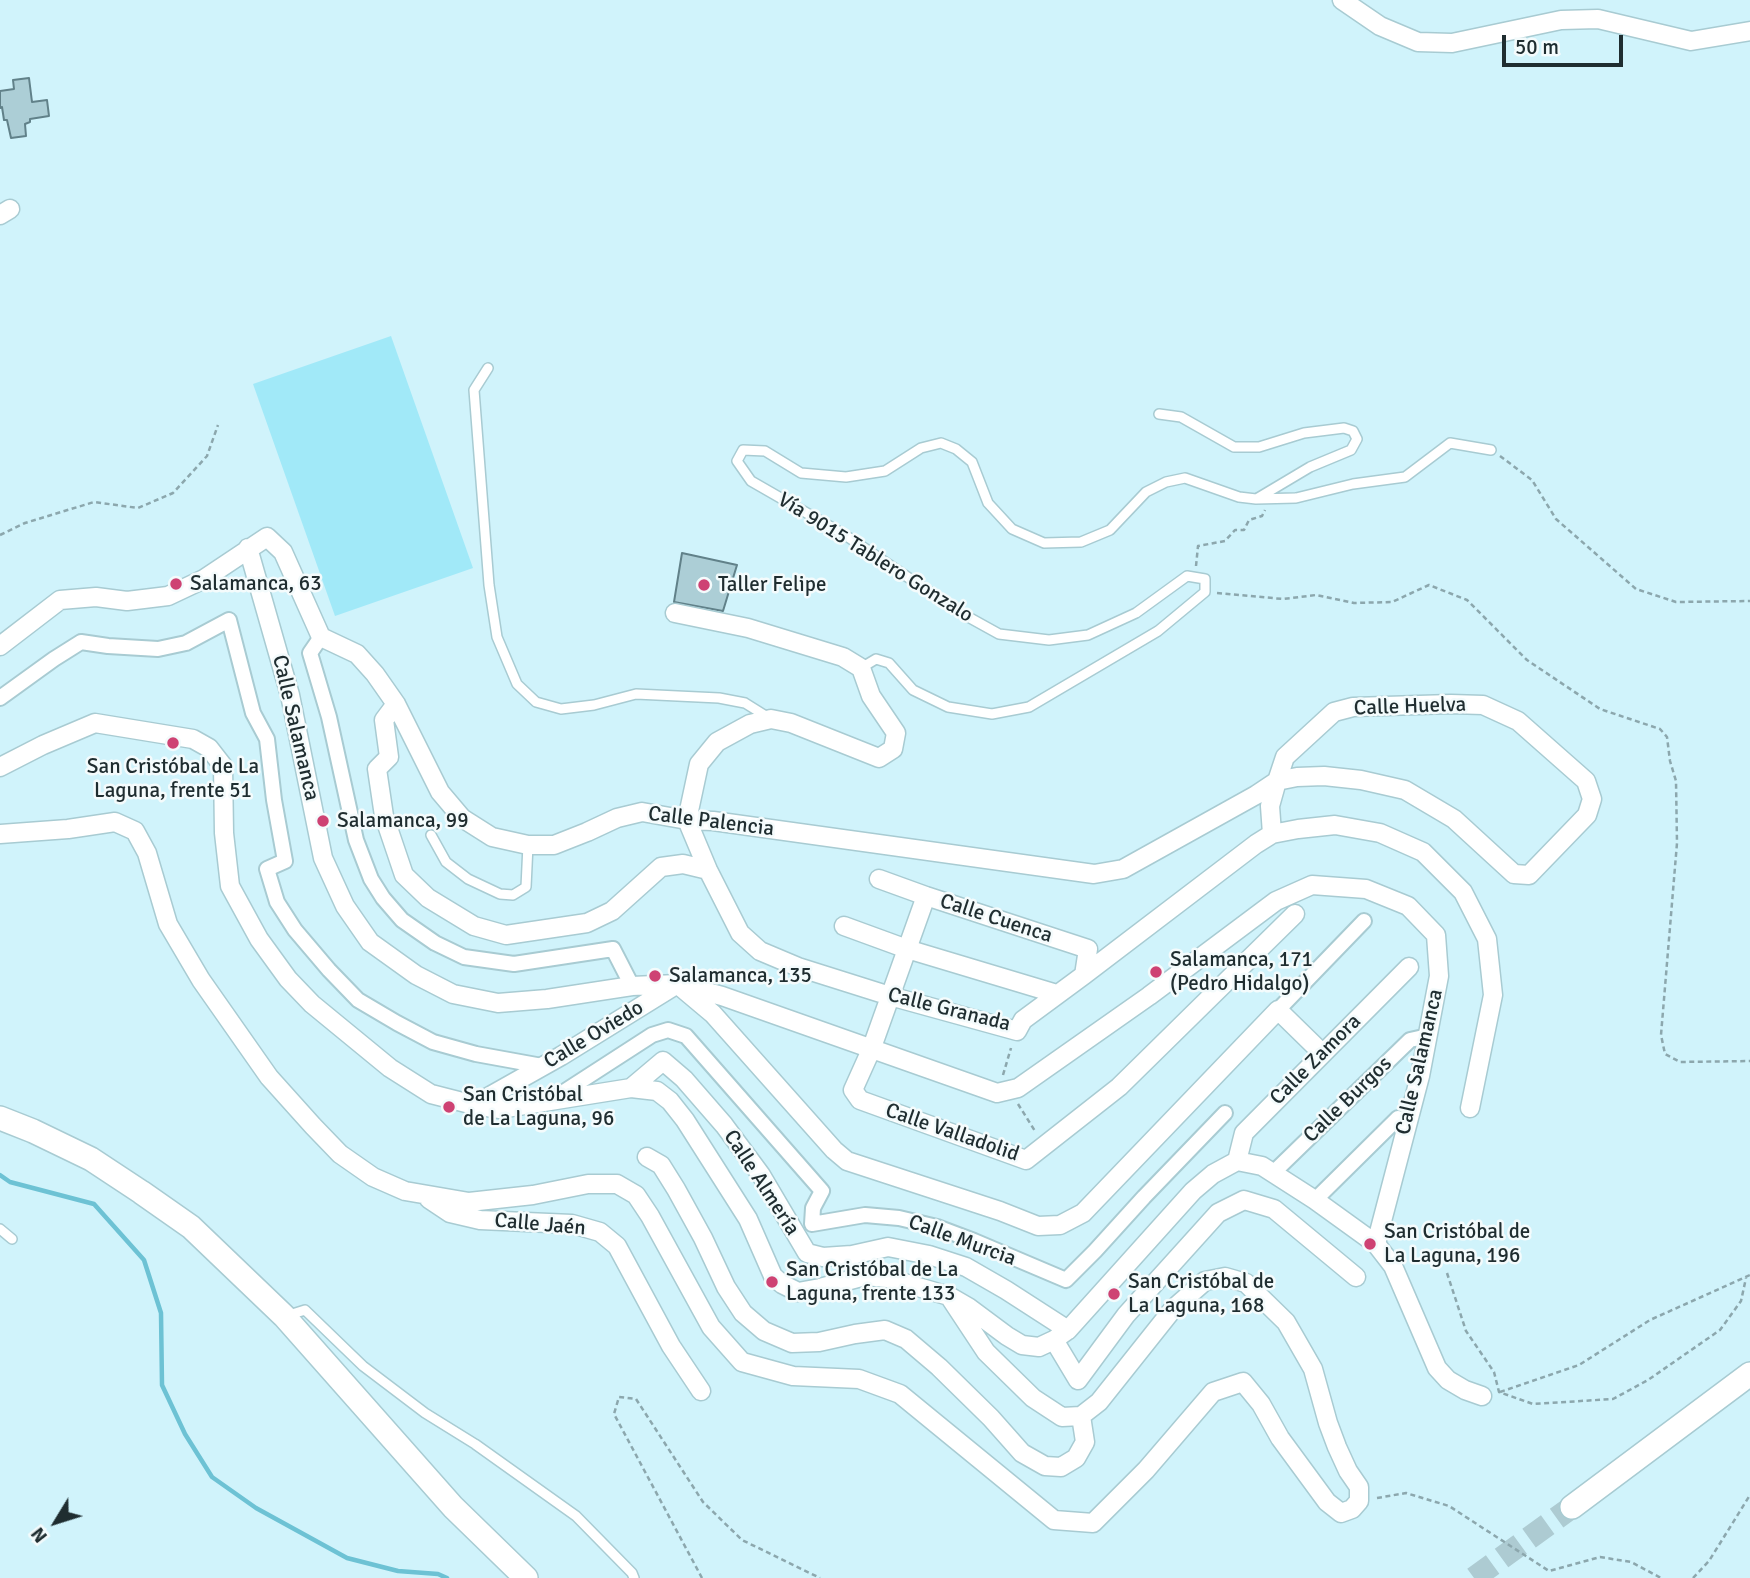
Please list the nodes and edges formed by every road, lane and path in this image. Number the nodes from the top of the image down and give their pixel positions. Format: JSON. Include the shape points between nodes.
{"nodes":[{"id":1,"x":1342,"y":0,"type":"edge"},
{"id":2,"x":1750,"y":31,"type":"edge"},
{"id":3,"x":488,"y":368,"type":"dead end"},
{"id":4,"x":1159,"y":414,"type":"dead end"},
{"id":5,"x":218,"y":425,"type":"dead end"},
{"id":6,"x":1491,"y":450,"type":"joint"},
{"id":7,"x":1273,"y":498,"type":"junction"},
{"id":8,"x":1256,"y":499,"type":"junction"},
{"id":9,"x":0,"y":535,"type":"edge"},
{"id":10,"x":248,"y":548,"type":"junction"},
{"id":11,"x":1195,"y":577,"type":"junction"},
{"id":12,"x":1750,"y":601,"type":"edge"},
{"id":13,"x":675,"y":612,"type":"dead end"},
{"id":14,"x":321,"y":637,"type":"junction"},
{"id":15,"x":0,"y":646,"type":"edge"},
{"id":16,"x":861,"y":668,"type":"junction"},
{"id":17,"x":0,"y":698,"type":"edge"},
{"id":18,"x":396,"y":704,"type":"junction"},
{"id":19,"x":771,"y":719,"type":"junction"},
{"id":20,"x":0,"y":768,"type":"edge"},
{"id":21,"x":1277,"y":781,"type":"junction"},
{"id":22,"x":687,"y":820,"type":"junction"},
{"id":23,"x":0,"y":834,"type":"edge"},
{"id":24,"x":1272,"y":834,"type":"junction"},
{"id":25,"x":431,"y":835,"type":"dead end"},
{"id":26,"x":528,"y":845,"type":"junction"},
{"id":27,"x":708,"y":870,"type":"junction"},
{"id":28,"x":879,"y":879,"type":"dead end"},
{"id":29,"x":926,"y":897,"type":"junction"},
{"id":30,"x":1295,"y":914,"type":"dead end"},
{"id":31,"x":1364,"y":921,"type":"dead end"},
{"id":32,"x":844,"y":926,"type":"dead end"},
{"id":33,"x":907,"y":949,"type":"junction"},
{"id":34,"x":1409,"y":967,"type":"dead end"},
{"id":35,"x":1084,"y":975,"type":"junction"},
{"id":36,"x":677,"y":984,"type":"junction"},
{"id":37,"x":632,"y":986,"type":"junction"},
{"id":38,"x":1057,"y":994,"type":"junction"},
{"id":39,"x":890,"y":996,"type":"junction"},
{"id":40,"x":1278,"y":1010,"type":"junction"},
{"id":41,"x":1017,"y":1031,"type":"junction"},
{"id":42,"x":1428,"y":1036,"type":"junction"},
{"id":43,"x":871,"y":1050,"type":"junction"},
{"id":44,"x":1322,"y":1053,"type":"junction"},
{"id":45,"x":542,"y":1066,"type":"junction"},
{"id":46,"x":631,"y":1088,"type":"junction"},
{"id":47,"x":1003,"y":1092,"type":"junction"},
{"id":48,"x":551,"y":1101,"type":"junction"},
{"id":49,"x":474,"y":1105,"type":"junction"},
{"id":50,"x":1470,"y":1108,"type":"dead end"},
{"id":51,"x":1225,"y":1113,"type":"dead end"},
{"id":52,"x":0,"y":1118,"type":"edge"},
{"id":53,"x":1407,"y":1120,"type":"junction"},
{"id":54,"x":1044,"y":1146,"type":"junction"},
{"id":55,"x":647,"y":1157,"type":"dead end"},
{"id":56,"x":1237,"y":1161,"type":"junction"},
{"id":57,"x":1273,"y":1173,"type":"junction"},
{"id":58,"x":422,"y":1194,"type":"junction"},
{"id":59,"x":1315,"y":1200,"type":"junction"},
{"id":60,"x":0,"y":1229,"type":"edge"},
{"id":61,"x":12,"y":1239,"type":"dead end"},
{"id":62,"x":1376,"y":1244,"type":"junction"},
{"id":63,"x":1447,"y":1273,"type":"dead end"},
{"id":64,"x":1750,"y":1275,"type":"edge"},
{"id":65,"x":1356,"y":1277,"type":"dead end"},
{"id":66,"x":1746,"y":1278,"type":"junction"},
{"id":67,"x":948,"y":1296,"type":"junction"},
{"id":68,"x":284,"y":1317,"type":"junction"},
{"id":69,"x":1061,"y":1335,"type":"junction"},
{"id":70,"x":1750,"y":1374,"type":"edge"},
{"id":71,"x":701,"y":1391,"type":"dead end"},
{"id":72,"x":1491,"y":1394,"type":"junction"},
{"id":73,"x":1081,"y":1416,"type":"junction"},
{"id":74,"x":1750,"y":1495,"type":"edge"},
{"id":75,"x":1359,"y":1501,"type":"junction"},
{"id":76,"x":1572,"y":1507,"type":"tunnel mouth"},
{"id":77,"x":526,"y":1578,"type":"edge"},
{"id":78,"x":634,"y":1578,"type":"edge"},
{"id":79,"x":702,"y":1578,"type":"edge"},
{"id":80,"x":820,"y":1578,"type":"edge"},
{"id":81,"x":1661,"y":1578,"type":"edge"},
{"id":82,"x":1693,"y":1578,"type":"edge"}],
"edges":[{"from":1,"to":2,"type":"street","via":[[1380,26],[1418,42],[1452,43],[1560,20],[1598,19],[1691,41]]},
{"from":3,"to":19,"type":"lane","via":[[474,390],[489,585],[497,637],[517,684],[536,702],[561,709],[636,694],[719,698],[745,703]]},
{"from":4,"to":8,"type":"lane","via":[[1181,417],[1234,447],[1259,447],[1304,433],[1353,431],[1357,439],[1351,450],[1310,467]]},
{"from":5,"to":9,"type":"path","via":[[207,456],[173,493],[138,508],[94,502]]},
{"from":6,"to":7,"type":"lane","name":"Vía 9015 Tablero Gonzalo","via":[[1450,443],[1405,477],[1296,498]]},
{"from":6,"to":12,"type":"path","via":[[1532,480],[1556,519],[1636,589],[1676,601]]},
{"from":7,"to":8,"type":"lane","name":"Vía 9015 Tablero Gonzalo"},
{"from":7,"to":11,"type":"path","via":[[1262,516],[1249,520],[1244,530],[1234,530],[1225,541],[1198,546]]},
{"from":8,"to":11,"type":"lane","name":"Vía 9015 Tablero Gonzalo","via":[[1185,478],[1146,492],[1110,530],[1081,542],[1044,542],[1012,529],[988,503],[972,462],[941,443],[920,447],[885,471],[846,477],[801,473],[765,452],[743,450],[737,461],[751,481],[999,634],[1049,640],[1088,635],[1136,613],[1187,576]]},
{"from":10,"to":14,"type":"street","via":[[267,537],[283,552]]},
{"from":10,"to":15,"type":"street","via":[[204,579],[169,596],[60,600]]},
{"from":10,"to":37,"type":"street","name":"Calle Salamanca","via":[[290,695],[323,858],[345,906],[370,942],[416,975],[453,994],[498,1003]]},
{"from":11,"to":16,"type":"lane","via":[[1205,579],[1205,592],[1158,631],[1029,707],[992,714],[948,707],[913,690],[889,663],[876,659]]},
{"from":13,"to":16,"type":"street","via":[[748,628],[843,657]]},
{"from":14,"to":18,"type":"street","name":"Calle Palencia","via":[[357,654]]},
{"from":14,"to":37,"type":"street","via":[[310,653],[356,840],[371,879],[402,920],[464,957],[514,964],[613,949]]},
{"from":16,"to":19,"type":"street","via":[[871,696],[896,733],[893,749],[879,758]]},
{"from":17,"to":45,"type":"street","via":[[81,642],[158,649],[186,643],[229,620],[253,713],[267,739],[285,860],[267,869],[277,902],[295,930],[358,1000],[397,1023],[433,1042]]},
{"from":18,"to":26,"type":"street","name":"Calle Palencia","via":[[440,792],[462,818],[492,837]]},
{"from":18,"to":27,"type":"street","via":[[384,720],[389,757],[377,769],[384,816],[404,874],[428,898],[474,926],[506,935],[587,923],[612,911],[661,867],[683,864]]},
{"from":19,"to":22,"type":"street","via":[[750,723],[717,742],[699,764]]},
{"from":20,"to":49,"type":"street","via":[[95,723],[192,739],[209,748],[223,766],[230,886],[288,979],[390,1068],[431,1094]]},
{"from":21,"to":21,"type":"street","name":"Calle Huelva","via":[[1285,758],[1334,712],[1353,707],[1483,705],[1518,721],[1586,781],[1592,799],[1587,815],[1529,876],[1514,874],[1454,819],[1405,790],[1324,776]]},
{"from":21,"to":22,"type":"street","name":"Calle Palencia","via":[[1123,869],[1094,874]]},
{"from":21,"to":24,"type":"street","via":[[1270,806]]},
{"from":22,"to":26,"type":"street","name":"Calle Palencia","via":[[642,812],[554,845]]},
{"from":22,"to":27,"type":"street","name":"Calle Granada"},
{"from":23,"to":58,"type":"street","via":[[115,822],[135,831],[147,853],[168,924],[269,1077],[340,1154],[373,1177]]},
{"from":24,"to":35,"type":"street","name":"Calle Granada"},
{"from":24,"to":50,"type":"street","name":"Calle Granada","via":[[1335,825],[1380,833],[1423,852],[1463,892],[1487,939],[1493,995]]},
{"from":25,"to":26,"type":"lane","via":[[446,862],[500,894],[513,895],[526,887]]},
{"from":27,"to":39,"type":"street","name":"Calle Granada","via":[[740,933],[760,951]]},
{"from":28,"to":29,"type":"street","name":"Calle Cuenca"},
{"from":29,"to":33,"type":"street","name":"Calle Valladolid"},
{"from":29,"to":35,"type":"street","name":"Calle Cuenca","via":[[1088,949]]},
{"from":30,"to":54,"type":"street","name":"Calle Valladolid","via":[[1119,1087]]},
{"from":31,"to":40,"type":"street"},
{"from":32,"to":33,"type":"street"},
{"from":33,"to":38,"type":"street"},
{"from":33,"to":39,"type":"street","name":"Calle Valladolid"},
{"from":34,"to":44,"type":"street","name":"Calle Zamora"},
{"from":35,"to":38,"type":"street","name":"Calle Granada"},
{"from":36,"to":37,"type":"street","name":"Calle Salamanca"},
{"from":36,"to":40,"type":"street","via":[[713,1014],[847,1161],[1038,1226],[1060,1225],[1083,1213]]},
{"from":36,"to":43,"type":"street","name":"Calle Salamanca"},
{"from":36,"to":45,"type":"street","name":"Calle Oviedo"},
{"from":38,"to":41,"type":"street","name":"Calle Granada","via":[[1023,1020]]},
{"from":39,"to":41,"type":"street","name":"Calle Granada"},
{"from":39,"to":43,"type":"street","name":"Calle Valladolid"},
{"from":40,"to":44,"type":"street"},
{"from":41,"to":47,"type":"path"},
{"from":42,"to":47,"type":"street","name":"Calle Salamanca","via":[[1439,976],[1436,935],[1408,906],[1366,889],[1312,885],[1276,901],[1018,1088]]},
{"from":42,"to":53,"type":"street","name":"Calle Salamanca"},
{"from":42,"to":57,"type":"street","name":"Calle Burgos","via":[[1410,1040]]},
{"from":43,"to":47,"type":"street","name":"Calle Salamanca"},
{"from":43,"to":54,"type":"street","name":"Calle Valladolid","via":[[853,1090],[860,1101],[1026,1160]]},
{"from":44,"to":56,"type":"street","name":"Calle Zamora","via":[[1244,1133]]},
{"from":45,"to":49,"type":"street","name":"Calle Oviedo"},
{"from":46,"to":48,"type":"street"},
{"from":46,"to":67,"type":"street","via":[[657,1091],[685,1120],[748,1219],[773,1276],[782,1284],[798,1292],[865,1276]]},
{"from":46,"to":69,"type":"street","name":"Calle Almería","via":[[663,1061],[684,1079],[761,1175],[807,1253],[852,1255],[888,1247],[929,1255],[966,1267],[1006,1290]]},
{"from":47,"to":54,"type":"path"},
{"from":48,"to":49,"type":"street","via":[[500,1109]]},
{"from":48,"to":51,"type":"street","name":"Calle Murcia","via":[[652,1035],[667,1030],[686,1036],[822,1191],[812,1224],[865,1214],[912,1221],[974,1241],[1066,1280]]},
{"from":52,"to":68,"type":"street","via":[[91,1159],[191,1227]]},
{"from":53,"to":59,"type":"street","via":[[1398,1118]]},
{"from":53,"to":62,"type":"street","name":"Calle Salamanca"},
{"from":55,"to":73,"type":"street","via":[[661,1165],[676,1189],[743,1313],[764,1331],[792,1343],[886,1330],[906,1339],[1022,1453],[1045,1466],[1061,1467],[1076,1458],[1085,1442]]},
{"from":56,"to":57,"type":"street"},
{"from":56,"to":69,"type":"street","via":[[1193,1191]]},
{"from":57,"to":59,"type":"street"},
{"from":58,"to":71,"type":"street","name":"Calle Jaén","via":[[450,1213],[480,1220],[572,1224],[600,1232],[617,1246]]},
{"from":58,"to":75,"type":"street","via":[[469,1202],[588,1184],[617,1184],[643,1206],[711,1327],[742,1362],[793,1376],[859,1379],[900,1394],[1054,1520],[1093,1523],[1213,1392],[1243,1382],[1327,1502],[1341,1513]]},
{"from":59,"to":62,"type":"street"},
{"from":60,"to":61,"type":"lane"},
{"from":62,"to":72,"type":"street","via":[[1393,1266],[1437,1368],[1448,1380]]},
{"from":63,"to":72,"type":"path","via":[[1466,1331],[1494,1372]]},
{"from":64,"to":66,"type":"path"},
{"from":65,"to":69,"type":"street","via":[[1274,1209],[1244,1200],[1218,1213],[1126,1315],[1078,1380]]},
{"from":66,"to":72,"type":"path","via":[[1650,1320],[1578,1364]]},
{"from":66,"to":72,"type":"path","via":[[1741,1301],[1720,1330],[1613,1399],[1533,1404]]},
{"from":67,"to":69,"type":"street","via":[[1022,1345],[1039,1347]]},
{"from":67,"to":73,"type":"street","via":[[986,1352],[1033,1398],[1062,1417]]},
{"from":68,"to":77,"type":"street","via":[[453,1507]]},
{"from":68,"to":78,"type":"lane","via":[[305,1310],[363,1366],[576,1516]]},
{"from":70,"to":76,"type":"street"},
{"from":73,"to":75,"type":"street","via":[[1099,1402],[1173,1309],[1205,1282],[1225,1277],[1246,1283],[1286,1322],[1313,1369],[1337,1447],[1359,1487]]},
{"from":74,"to":82,"type":"path","via":[[1709,1561]]},
{"from":75,"to":81,"type":"path","via":[[1406,1493],[1449,1506],[1549,1571],[1600,1557],[1631,1562]]},
{"from":79,"to":80,"type":"path","via":[[614,1414],[619,1396],[636,1399],[703,1502],[742,1540]]}]}
